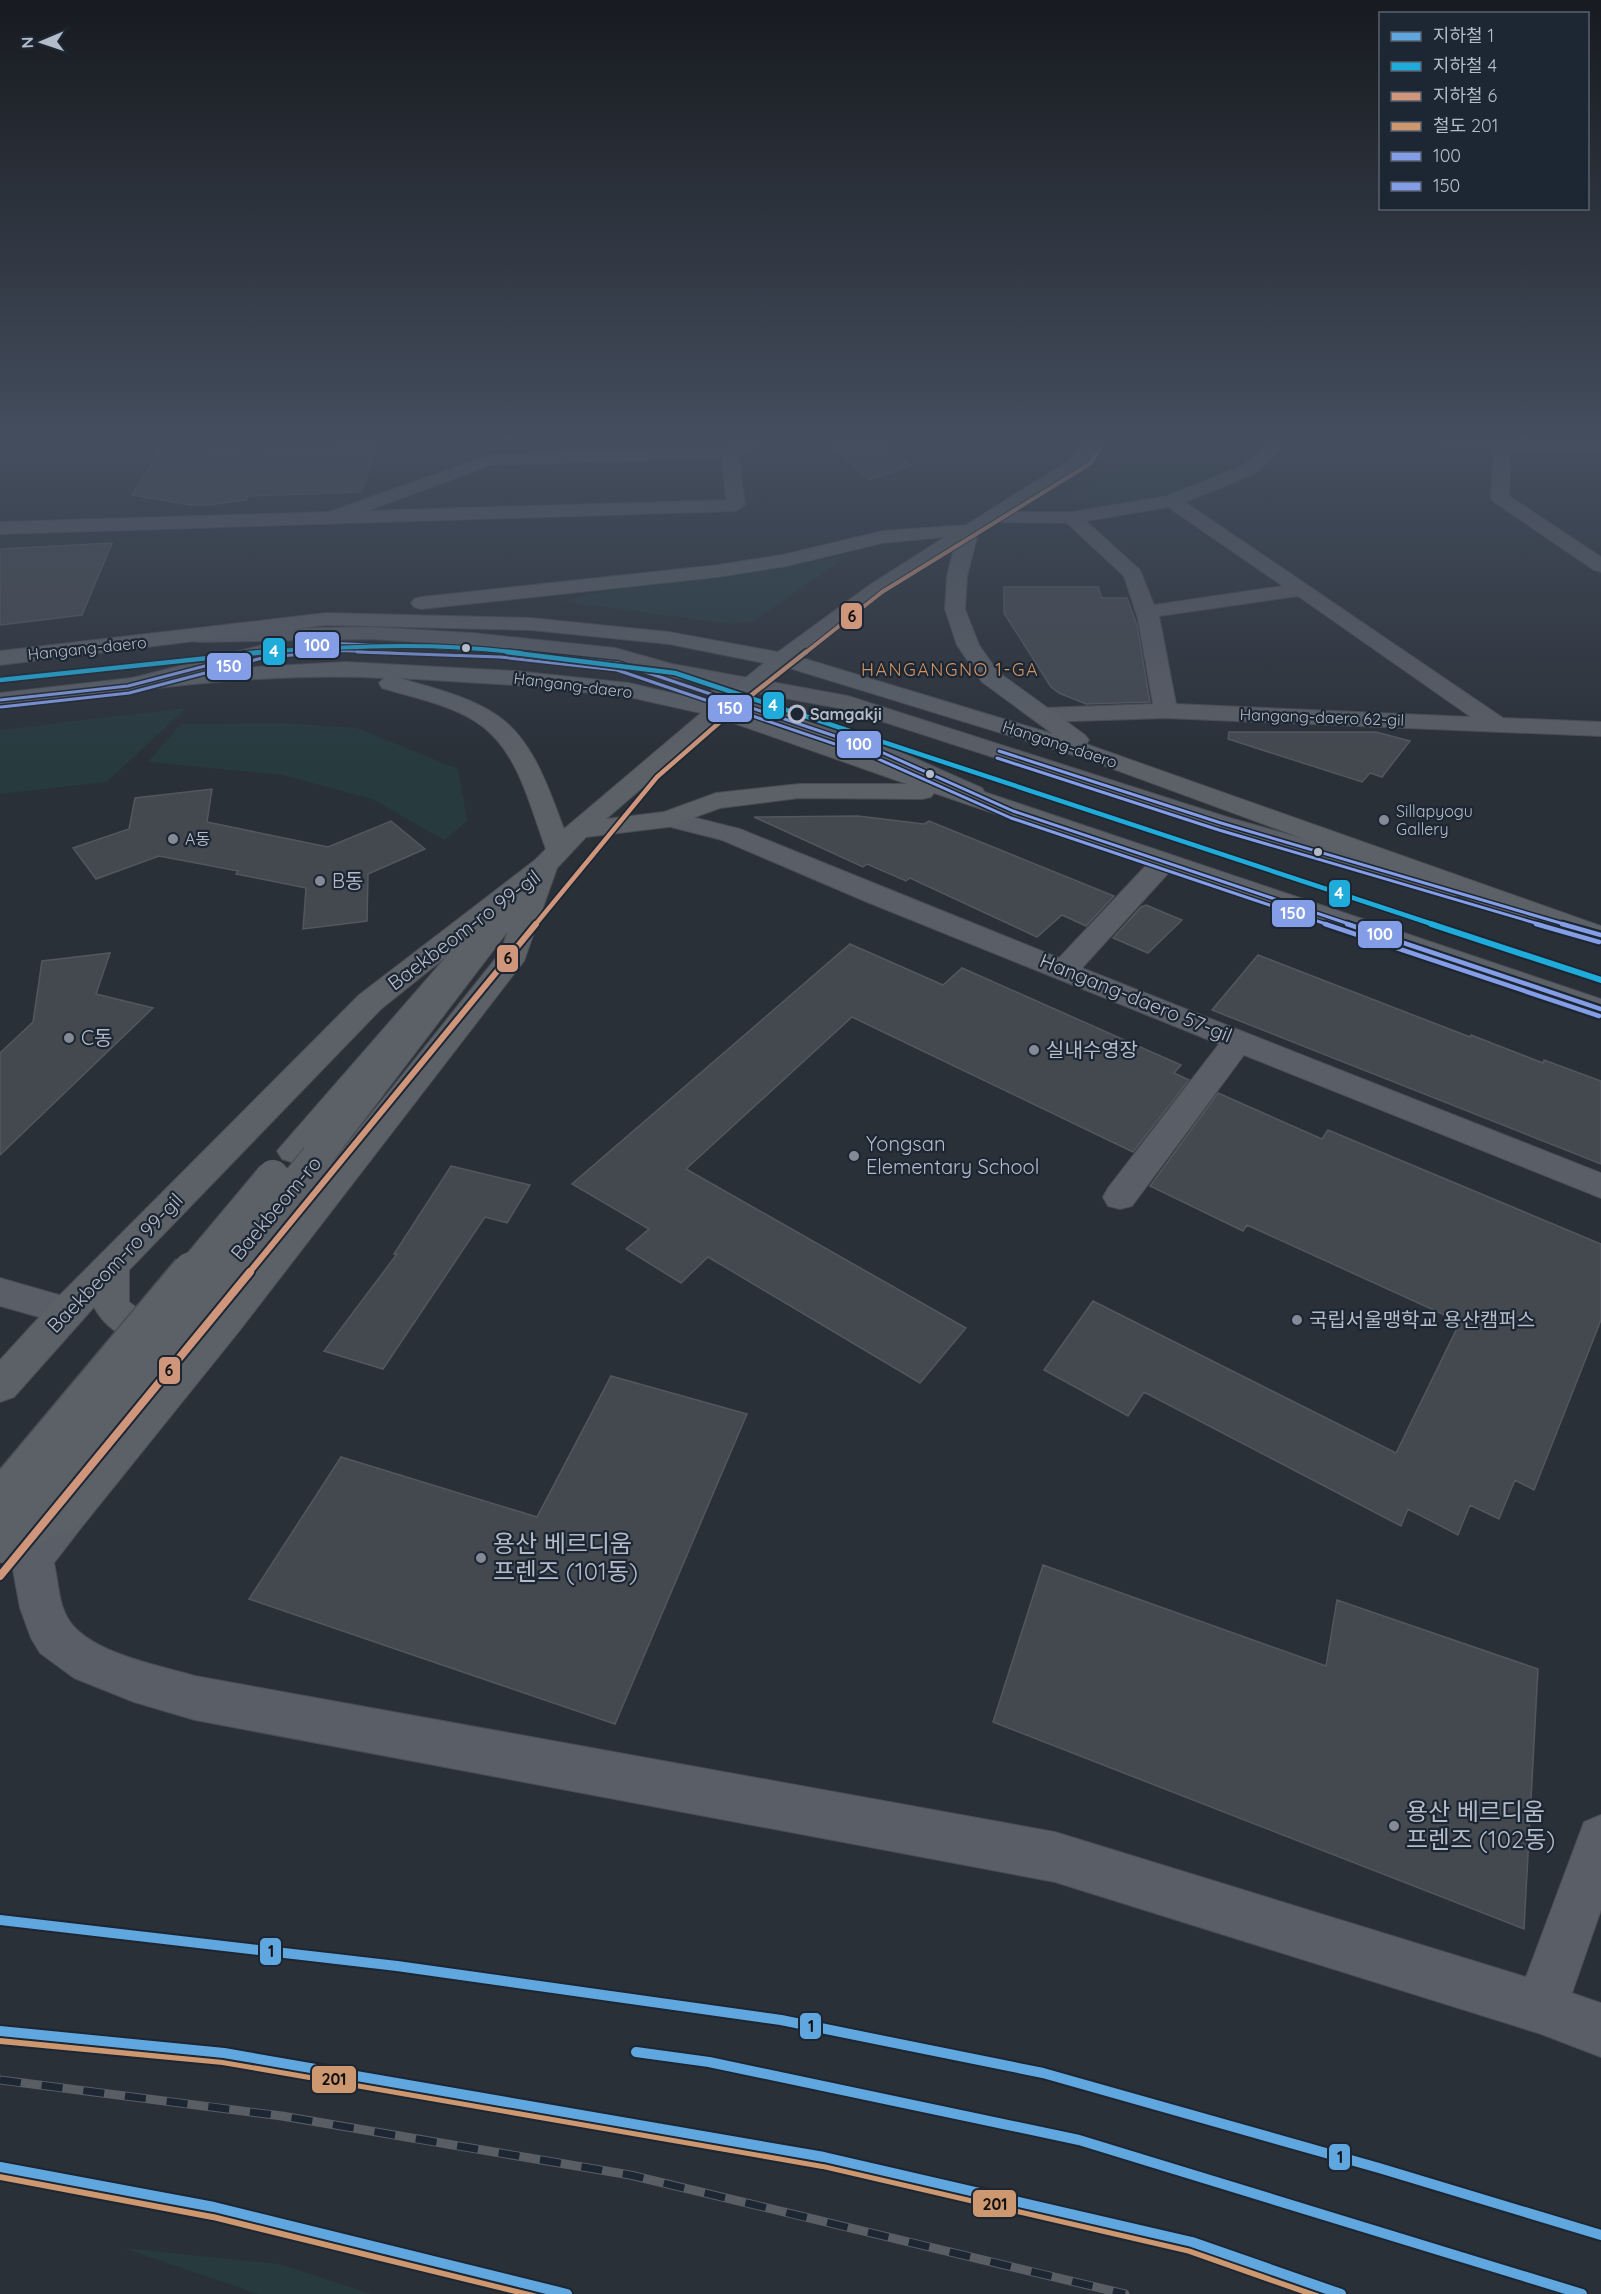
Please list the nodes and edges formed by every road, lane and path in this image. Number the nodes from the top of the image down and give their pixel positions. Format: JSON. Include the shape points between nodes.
{"nodes":[{"id":1,"x":840,"y":547,"type":"edge"},
{"id":2,"x":942,"y":547,"type":"edge"},
{"id":3,"x":965,"y":547,"type":"edge"},
{"id":4,"x":1104,"y":547,"type":"edge"},
{"id":5,"x":1240,"y":547,"type":"edge"},
{"id":6,"x":1573,"y":547,"type":"edge"},
{"id":7,"x":1601,"y":566,"type":"edge"},
{"id":8,"x":1302,"y":588,"type":"junction"},
{"id":9,"x":1146,"y":612,"type":"junction"},
{"id":10,"x":326,"y":619,"type":"junction"},
{"id":11,"x":199,"y":636,"type":"junction"},
{"id":12,"x":0,"y":658,"type":"edge"},
{"id":13,"x":784,"y":660,"type":"junction"},
{"id":14,"x":346,"y":669,"type":"junction"},
{"id":15,"x":748,"y":685,"type":"junction"},
{"id":16,"x":128,"y":686,"type":"junction"},
{"id":17,"x":0,"y":700,"type":"edge"},
{"id":18,"x":723,"y":705,"type":"junction"},
{"id":19,"x":1166,"y":711,"type":"junction"},
{"id":20,"x":1043,"y":715,"type":"junction"},
{"id":21,"x":1498,"y":725,"type":"junction"},
{"id":22,"x":1601,"y":729,"type":"edge"},
{"id":23,"x":1095,"y":754,"type":"junction"},
{"id":24,"x":960,"y":794,"type":"junction"},
{"id":25,"x":1013,"y":811,"type":"junction"},
{"id":26,"x":668,"y":819,"type":"junction"},
{"id":27,"x":578,"y":830,"type":"junction"},
{"id":28,"x":552,"y":858,"type":"junction"},
{"id":29,"x":1163,"y":863,"type":"junction"},
{"id":30,"x":1530,"y":912,"type":"junction"},
{"id":31,"x":1601,"y":935,"type":"edge"},
{"id":32,"x":1065,"y":969,"type":"junction"},
{"id":33,"x":1601,"y":1009,"type":"edge"},
{"id":34,"x":1239,"y":1039,"type":"junction"},
{"id":35,"x":306,"y":1155,"type":"junction"},
{"id":36,"x":1601,"y":1186,"type":"edge"},
{"id":37,"x":1120,"y":1197,"type":"dead end"},
{"id":38,"x":111,"y":1267,"type":"junction"},
{"id":39,"x":0,"y":1292,"type":"edge"},
{"id":40,"x":67,"y":1311,"type":"junction"},
{"id":41,"x":226,"y":1320,"type":"junction"},
{"id":42,"x":0,"y":1386,"type":"edge"},
{"id":43,"x":0,"y":1501,"type":"edge"},
{"id":44,"x":69,"y":1511,"type":"junction"},
{"id":45,"x":0,"y":1531,"type":"edge"},
{"id":46,"x":0,"y":1543,"type":"edge"},
{"id":47,"x":1601,"y":1839,"type":"edge"},
{"id":48,"x":1542,"y":2008,"type":"junction"},
{"id":49,"x":1601,"y":2030,"type":"edge"}],
"edges":[{"from":1,"to":10,"type":"main road","via":[[718,571],[393,606]]},
{"from":2,"to":13,"type":"main road","name":"Baekbeom-ro","via":[[878,588]]},
{"from":3,"to":20,"type":"main road","via":[[957,576],[956,609],[968,645],[990,677]]},
{"from":4,"to":9,"type":"street","via":[[1133,574]]},
{"from":5,"to":8,"type":"street"},
{"from":6,"to":7,"type":"street"},
{"from":8,"to":9,"type":"street"},
{"from":8,"to":21,"type":"street"},
{"from":9,"to":19,"type":"street"},
{"from":10,"to":11,"type":"main road","name":"Hangang-daero"},
{"from":10,"to":13,"type":"main road","name":"Hangang-daero","via":[[531,624],[669,638]]},
{"from":11,"to":12,"type":"main road","name":"Hangang-daero"},
{"from":11,"to":15,"type":"street","via":[[371,633],[472,639],[615,654],[670,670]]},
{"from":13,"to":15,"type":"main road","name":"Baekbeom-ro"},
{"from":13,"to":23,"type":"main road","name":"Hangang-daero"},
{"from":14,"to":16,"type":"main road","name":"Hangang-daero","via":[[202,677]]},
{"from":14,"to":18,"type":"main road","name":"Hangang-daero","via":[[515,678]]},
{"from":14,"to":28,"type":"main road","via":[[447,702],[490,722],[518,751]]},
{"from":15,"to":18,"type":"main road","name":"Baekbeom-ro"},
{"from":15,"to":30,"type":"street","via":[[848,703],[1221,823]]},
{"from":16,"to":17,"type":"main road","name":"Hangang-daero"},
{"from":16,"to":18,"type":"street","via":[[266,650],[339,643],[395,644],[553,654],[619,663]]},
{"from":18,"to":24,"type":"main road","name":"Hangang-daero"},
{"from":18,"to":25,"type":"street","via":[[879,751]]},
{"from":18,"to":27,"type":"main road","name":"Baekbeom-ro"},
{"from":19,"to":20,"type":"street","name":"Hangang-daero 62-gil"},
{"from":19,"to":21,"type":"street","name":"Hangang-daero 62-gil"},
{"from":20,"to":23,"type":"main road"},
{"from":21,"to":22,"type":"street","name":"Hangang-daero 62-gil"},
{"from":23,"to":30,"type":"main road","name":"Hangang-daero"},
{"from":24,"to":25,"type":"main road","name":"Hangang-daero"},
{"from":24,"to":26,"type":"main road","via":[[799,791],[716,801]]},
{"from":25,"to":29,"type":"main road","name":"Hangang-daero"},
{"from":26,"to":27,"type":"main road"},
{"from":26,"to":32,"type":"street","name":"Hangang-daero 57-gil","via":[[731,834]]},
{"from":27,"to":28,"type":"main road","name":"Baekbeom-ro"},
{"from":28,"to":35,"type":"main road","name":"Baekbeom-ro","via":[[444,976]]},
{"from":28,"to":38,"type":"main road","name":"Baekbeom-ro 99-gil","via":[[370,1002]]},
{"from":28,"to":41,"type":"main road","name":"Baekbeom-ro 99-gil","via":[[514,955]]},
{"from":29,"to":32,"type":"street"},
{"from":29,"to":33,"type":"main road","name":"Hangang-daero"},
{"from":30,"to":31,"type":"main road","name":"Hangang-daero"},
{"from":32,"to":34,"type":"street","name":"Hangang-daero 57-gil"},
{"from":34,"to":36,"type":"street","name":"Hangang-daero 57-gil"},
{"from":34,"to":37,"type":"street"},
{"from":35,"to":43,"type":"main road","name":"Baekbeom-ro","bridge":true},
{"from":35,"to":46,"type":"main road","name":"Baekbeom-ro","bridge":true},
{"from":38,"to":40,"type":"main road","name":"Baekbeom-ro 99-gil"},
{"from":38,"to":41,"type":"main road","via":[[112,1305],[123,1319],[151,1331],[182,1331]]},
{"from":39,"to":40,"type":"street"},
{"from":40,"to":42,"type":"main road","name":"Baekbeom-ro 99-gil"},
{"from":41,"to":44,"type":"main road","name":"Baekbeom-ro 99-gil"},
{"from":44,"to":45,"type":"main road","name":"Baekbeom-ro 99-gil","via":[[46,1524]]},
{"from":44,"to":48,"type":"street","via":[[33,1559],[46,1623],[62,1648],[90,1664],[195,1698],[1055,1857]]},
{"from":47,"to":48,"type":"street"},
{"from":48,"to":49,"type":"street"}]}
